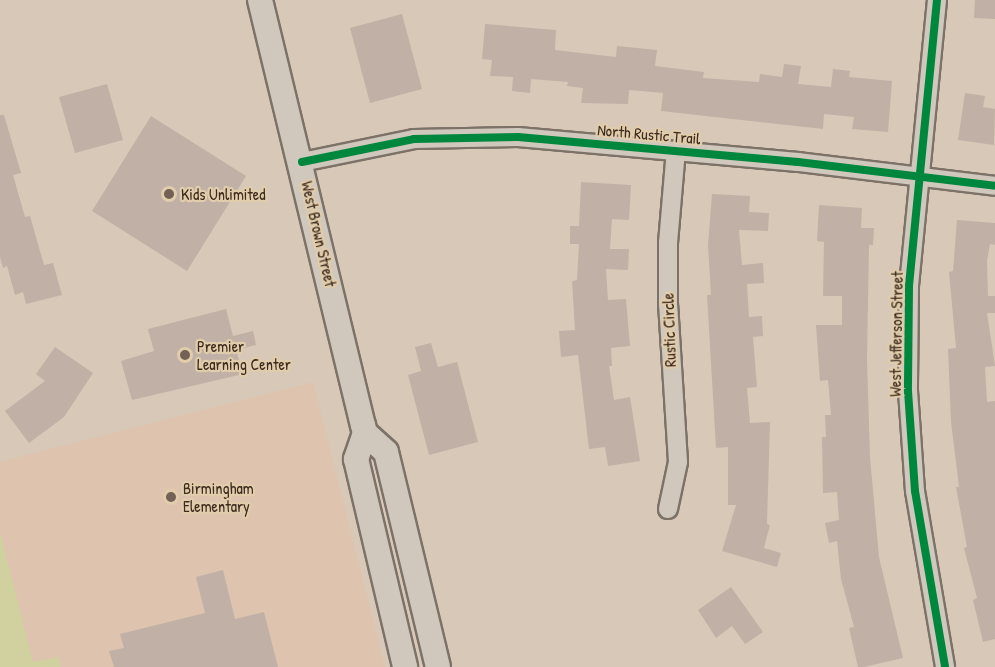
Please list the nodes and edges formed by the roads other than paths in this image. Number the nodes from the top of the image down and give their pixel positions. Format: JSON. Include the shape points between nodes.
{"nodes":[{"id":1,"x":260,"y":0,"type":"edge"},
{"id":2,"x":937,"y":0,"type":"edge"},
{"id":3,"x":676,"y":150,"type":"junction"},
{"id":4,"x":302,"y":162,"type":"junction"},
{"id":5,"x":918,"y":174,"type":"junction"},
{"id":6,"x":995,"y":186,"type":"edge"},
{"id":7,"x":364,"y":433,"type":"junction"},
{"id":8,"x":668,"y":509,"type":"dead end"},
{"id":9,"x":405,"y":667,"type":"edge"},
{"id":10,"x":438,"y":667,"type":"edge"},
{"id":11,"x":945,"y":667,"type":"edge"}],
"edges":[{"from":1,"to":4,"type":"main road","name":"West Brown Street"},
{"from":2,"to":5,"type":"street","name":"West Jefferson Street"},
{"from":3,"to":4,"type":"street","name":"North Rustic Trail","via":[[518,137],[414,139]]},
{"from":3,"to":5,"type":"street","name":"North Rustic Trail"},
{"from":3,"to":8,"type":"street","name":"Rustic Circle","via":[[668,243],[668,305],[678,462]]},
{"from":4,"to":7,"type":"main road","name":"West Brown Street"},
{"from":5,"to":6,"type":"street","name":"North Rustic Trail"},
{"from":5,"to":11,"type":"street","name":"West Jefferson Street","via":[[909,288],[908,391],[915,491]]},
{"from":7,"to":9,"type":"main road","name":"West Brown Street","via":[[356,459]]},
{"from":7,"to":10,"type":"main road","via":[[386,452]]}]}
